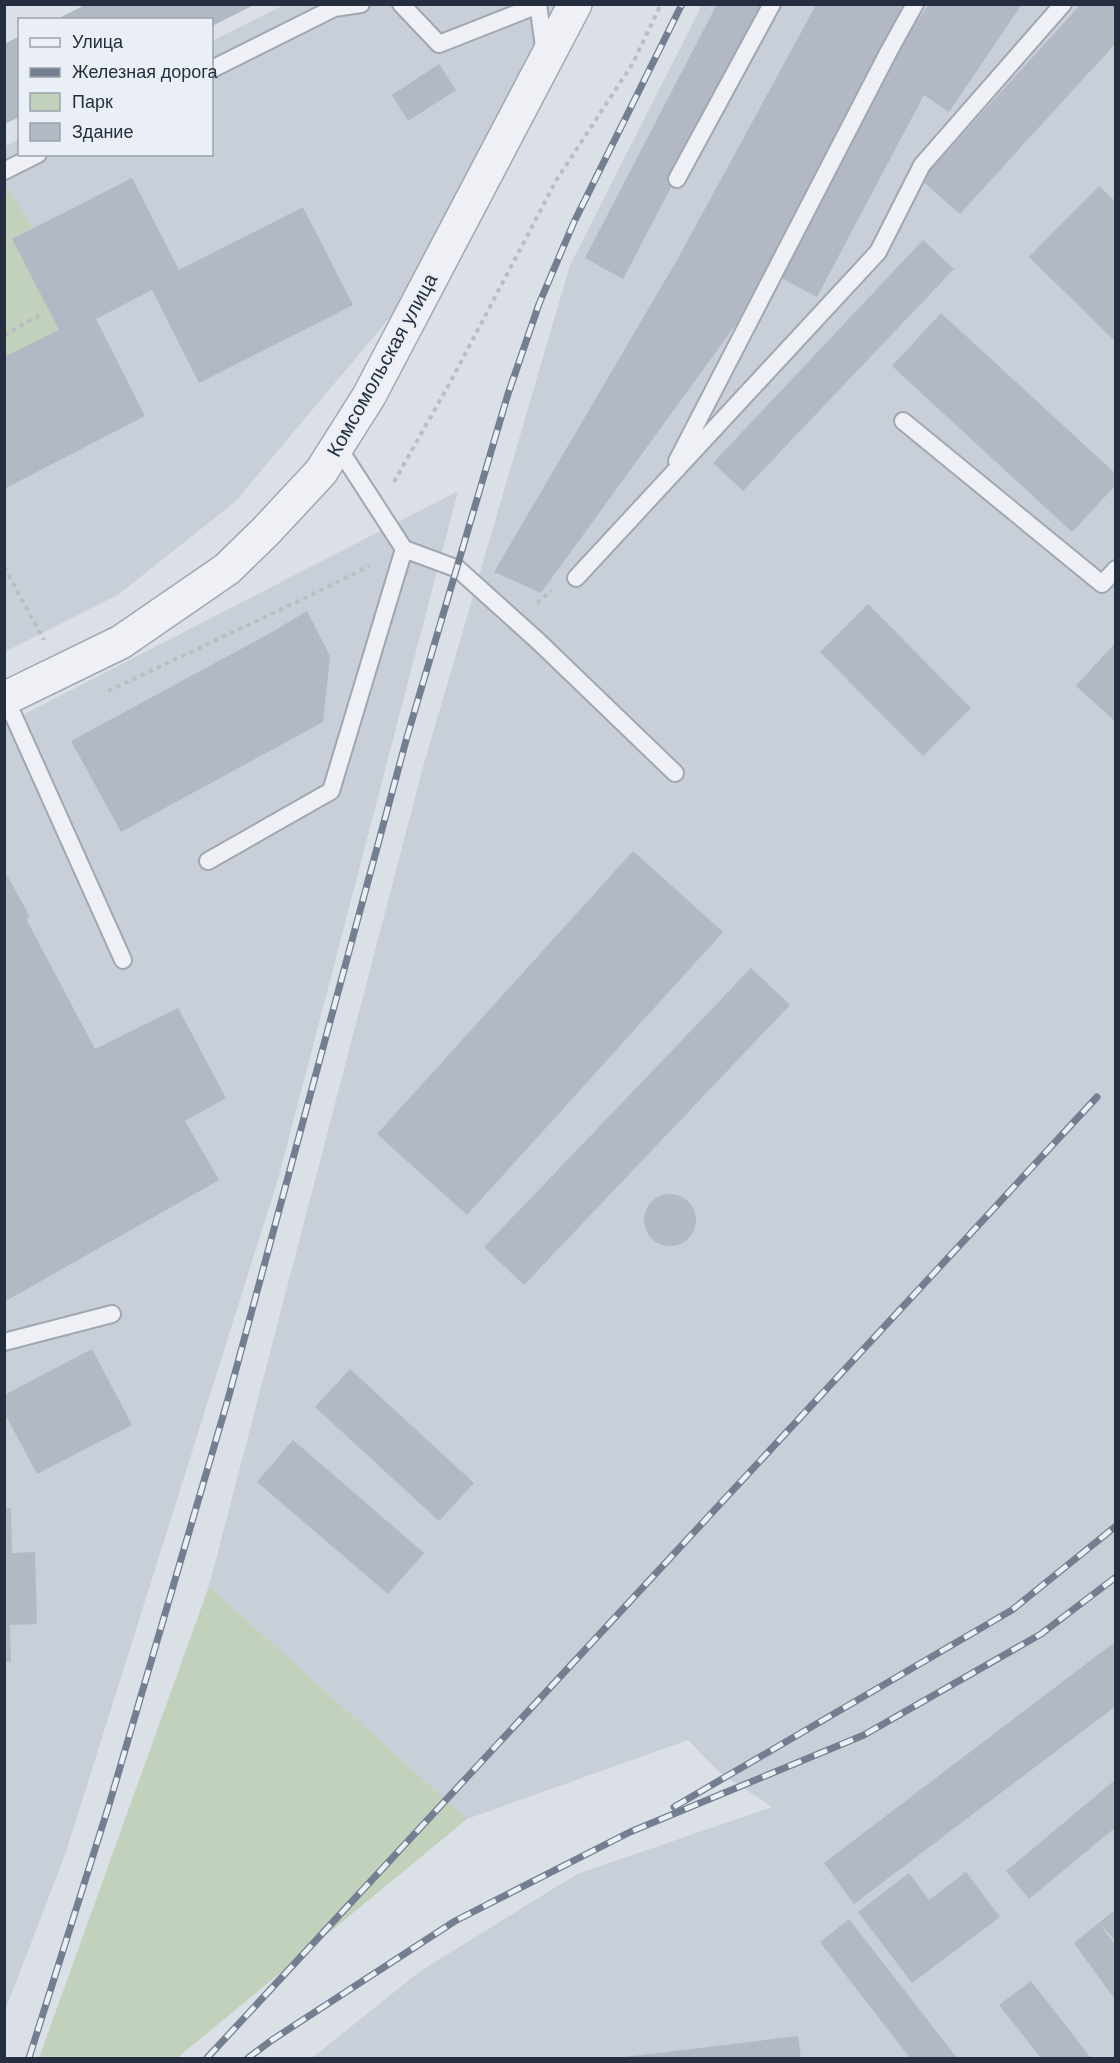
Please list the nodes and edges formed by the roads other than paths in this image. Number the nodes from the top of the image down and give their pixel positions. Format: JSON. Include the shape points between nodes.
{"nodes":[{"id":1,"x":361,"y":4,"type":"edge"},
{"id":2,"x":401,"y":4,"type":"edge"},
{"id":3,"x":575,"y":4,"type":"edge"},
{"id":4,"x":772,"y":4,"type":"edge"},
{"id":5,"x":915,"y":4,"type":"edge"},
{"id":6,"x":1063,"y":4,"type":"edge"},
{"id":7,"x":538,"y":5,"type":"edge"},
{"id":8,"x":546,"y":61,"type":"junction"},
{"id":9,"x":213,"y":68,"type":"edge"},
{"id":10,"x":34,"y":156,"type":"edge"},
{"id":11,"x":4,"y":171,"type":"edge"},
{"id":12,"x":677,"y":179,"type":"dead end"},
{"id":13,"x":903,"y":421,"type":"dead end"},
{"id":14,"x":338,"y":447,"type":"junction"},
{"id":15,"x":667,"y":480,"type":"junction"},
{"id":16,"x":404,"y":549,"type":"junction"},
{"id":17,"x":1116,"y":569,"type":"edge"},
{"id":18,"x":576,"y":578,"type":"road end"},
{"id":19,"x":5,"y":699,"type":"edge"},
{"id":20,"x":675,"y":772,"type":"dead end"},
{"id":21,"x":208,"y":861,"type":"dead end"},
{"id":22,"x":123,"y":960,"type":"dead end"},
{"id":23,"x":112,"y":1314,"type":"dead end"},
{"id":24,"x":4,"y":1342,"type":"edge"}],
"edges":[{"from":1,"to":9,"type":"lane","via":[[334,8]]},
{"from":2,"to":7,"type":"lane","via":[[439,44]]},
{"from":3,"to":8,"type":"street","name":"Комсомольская улица"},
{"from":4,"to":12,"type":"lane"},
{"from":5,"to":15,"type":"lane"},
{"from":6,"to":15,"type":"lane","via":[[922,165],[878,252]]},
{"from":7,"to":8,"type":"lane"},
{"from":8,"to":14,"type":"street","name":"Комсомольская улица","via":[[369,396]]},
{"from":10,"to":11,"type":"lane"},
{"from":13,"to":17,"type":"lane","via":[[1102,584]]},
{"from":14,"to":16,"type":"lane"},
{"from":14,"to":19,"type":"street","name":"Комсомольская улица","via":[[321,472],[227,569],[121,642]]},
{"from":15,"to":18,"type":"lane"},
{"from":16,"to":20,"type":"lane","via":[[458,569]]},
{"from":16,"to":21,"type":"lane","via":[[331,791]]},
{"from":19,"to":22,"type":"lane"},
{"from":23,"to":24,"type":"lane"}]}
